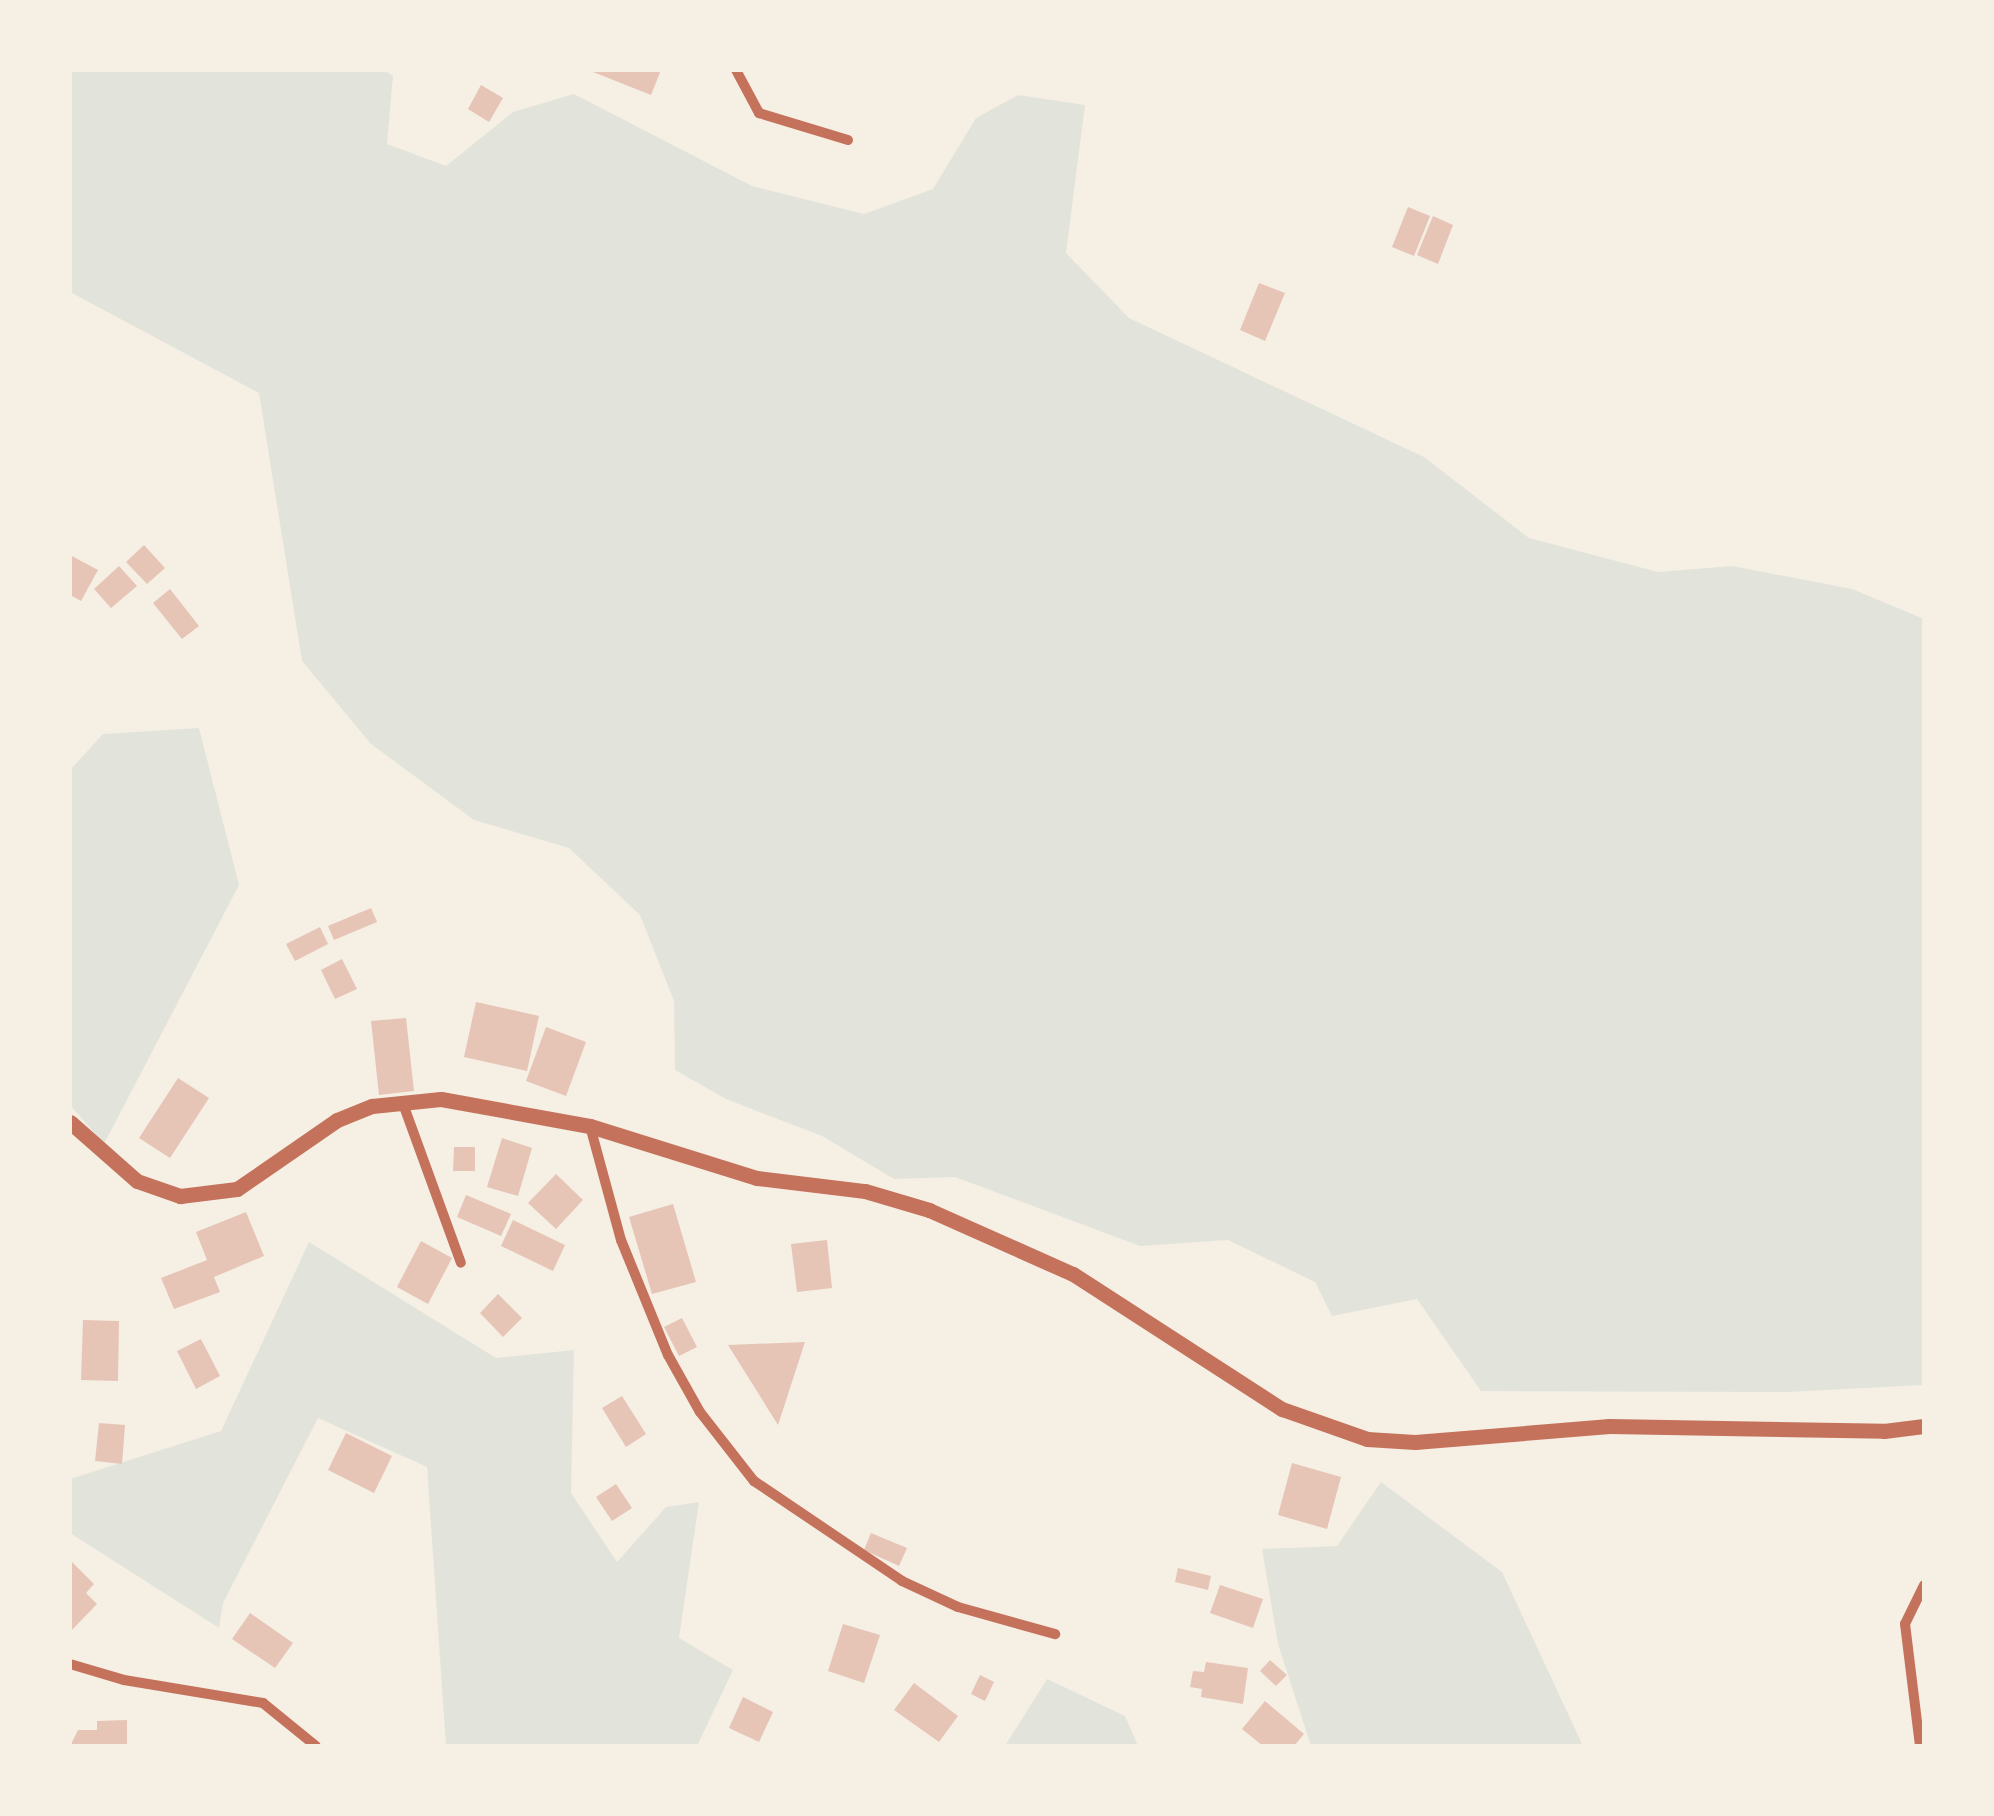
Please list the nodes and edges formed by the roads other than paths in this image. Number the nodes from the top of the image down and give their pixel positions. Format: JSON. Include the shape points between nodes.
{"nodes":[{"id":1,"x":736,"y":70,"type":"edge"},
{"id":2,"x":848,"y":140,"type":"dead end"},
{"id":3,"x":402,"y":1101,"type":"junction"},
{"id":4,"x":70,"y":1122,"type":"edge"},
{"id":5,"x":590,"y":1126,"type":"junction"},
{"id":6,"x":461,"y":1263,"type":"dead end"},
{"id":7,"x":1924,"y":1426,"type":"edge"},
{"id":8,"x":1924,"y":1585,"type":"edge"},
{"id":9,"x":1055,"y":1634,"type":"dead end"},
{"id":10,"x":70,"y":1664,"type":"edge"},
{"id":11,"x":316,"y":1746,"type":"edge"},
{"id":12,"x":1920,"y":1746,"type":"edge"}],
"edges":[{"from":1,"to":2,"type":"street","via":[[759,113]]},
{"from":3,"to":4,"type":"street","via":[[336,1120],[238,1190],[213,1196],[180,1196],[137,1181]]},
{"from":3,"to":5,"type":"street","via":[[488,1102]]},
{"from":3,"to":6,"type":"street"},
{"from":5,"to":7,"type":"street","via":[[757,1178],[865,1191],[929,1210],[1073,1274],[1282,1408],[1368,1438],[1415,1442],[1609,1426],[1884,1432]]},
{"from":5,"to":9,"type":"street","via":[[621,1240],[668,1355],[700,1412],[754,1480],[902,1581],[958,1607]]},
{"from":8,"to":12,"type":"street","via":[[1905,1624]]},
{"from":10,"to":11,"type":"street","via":[[263,1703]]}]}
